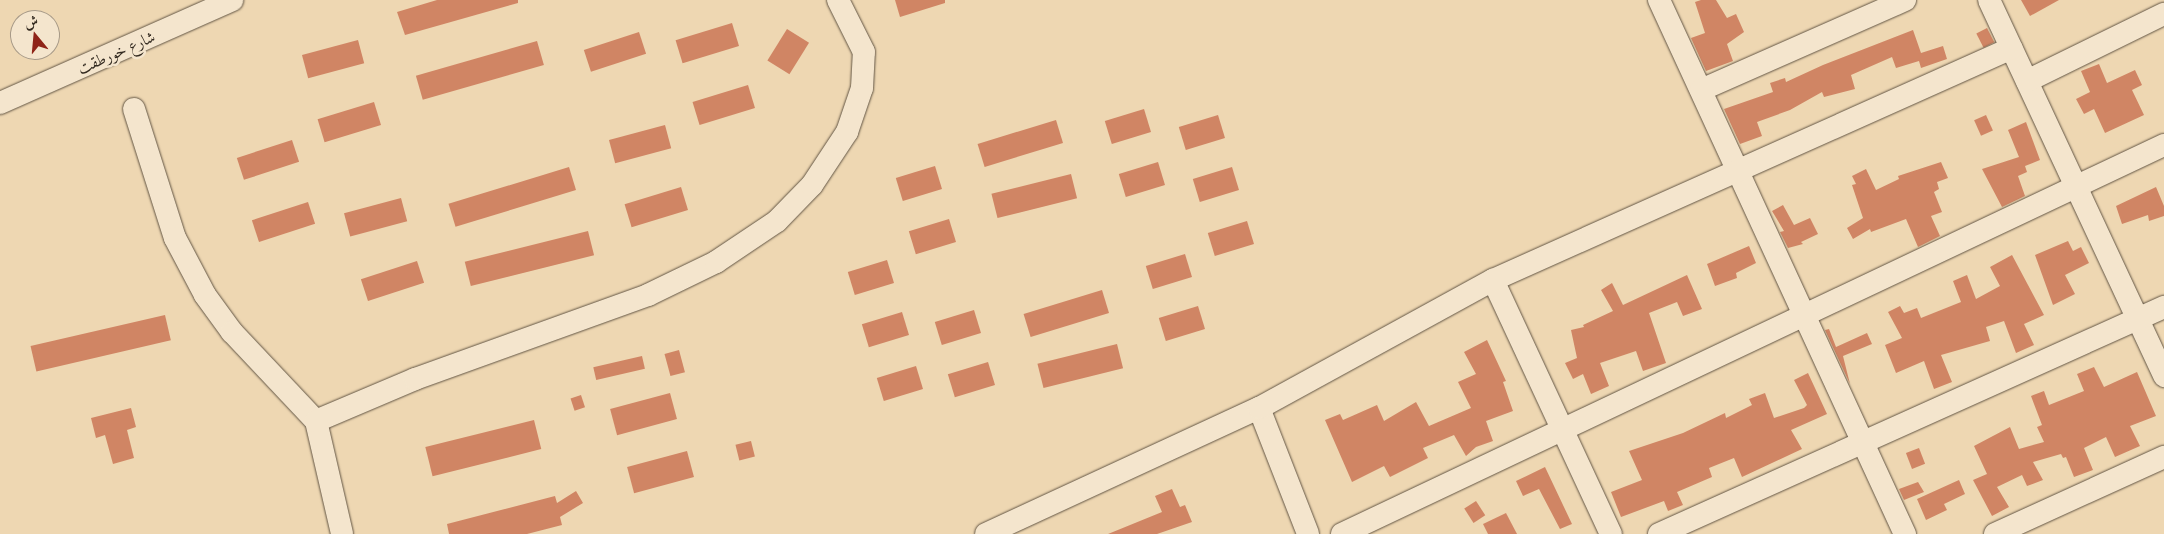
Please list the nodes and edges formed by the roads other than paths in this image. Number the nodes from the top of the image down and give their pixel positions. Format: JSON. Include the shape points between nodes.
{"nodes":[{"id":1,"x":232,"y":0,"type":"edge"},
{"id":2,"x":838,"y":0,"type":"edge"},
{"id":3,"x":1659,"y":0,"type":"edge"},
{"id":4,"x":1904,"y":0,"type":"edge"},
{"id":5,"x":1989,"y":0,"type":"edge"},
{"id":6,"x":2164,"y":14,"type":"edge"},
{"id":7,"x":2012,"y":48,"type":"junction"},
{"id":8,"x":2027,"y":81,"type":"junction"},
{"id":9,"x":1701,"y":90,"type":"junction"},
{"id":10,"x":0,"y":103,"type":"edge"},
{"id":11,"x":134,"y":109,"type":"dead end"},
{"id":12,"x":2164,"y":145,"type":"edge"},
{"id":13,"x":1737,"y":170,"type":"junction"},
{"id":14,"x":2076,"y":187,"type":"junction"},
{"id":15,"x":1493,"y":280,"type":"junction"},
{"id":16,"x":2164,"y":307,"type":"edge"},
{"id":17,"x":1804,"y":316,"type":"junction"},
{"id":18,"x":2138,"y":319,"type":"junction"},
{"id":19,"x":2164,"y":376,"type":"edge"},
{"id":20,"x":1259,"y":408,"type":"junction"},
{"id":21,"x":316,"y":421,"type":"junction"},
{"id":22,"x":1562,"y":431,"type":"junction"},
{"id":23,"x":1863,"y":443,"type":"junction"},
{"id":24,"x":2164,"y":457,"type":"edge"},
{"id":25,"x":342,"y":534,"type":"edge"},
{"id":26,"x":986,"y":534,"type":"edge"},
{"id":27,"x":1308,"y":534,"type":"edge"},
{"id":28,"x":1342,"y":534,"type":"edge"},
{"id":29,"x":1611,"y":534,"type":"edge"},
{"id":30,"x":1660,"y":534,"type":"edge"},
{"id":31,"x":1905,"y":534,"type":"edge"},
{"id":32,"x":1995,"y":534,"type":"edge"}],
"edges":[{"from":1,"to":10,"type":"street","name":"شارع خورطقت"},
{"from":2,"to":21,"type":"street","via":[[864,52],[862,88],[847,132],[812,184],[777,221],[716,262],[648,295],[415,379]]},
{"from":3,"to":9,"type":"street"},
{"from":4,"to":9,"type":"street"},
{"from":5,"to":7,"type":"street"},
{"from":6,"to":8,"type":"street"},
{"from":7,"to":8,"type":"street"},
{"from":7,"to":13,"type":"street"},
{"from":8,"to":14,"type":"street"},
{"from":9,"to":13,"type":"street"},
{"from":11,"to":21,"type":"street","via":[[176,238],[205,295],[232,332]]},
{"from":12,"to":14,"type":"street"},
{"from":13,"to":15,"type":"street"},
{"from":13,"to":17,"type":"street"},
{"from":14,"to":17,"type":"street"},
{"from":14,"to":18,"type":"street"},
{"from":15,"to":20,"type":"street"},
{"from":15,"to":22,"type":"street"},
{"from":16,"to":18,"type":"street"},
{"from":17,"to":22,"type":"street"},
{"from":17,"to":23,"type":"street"},
{"from":18,"to":19,"type":"street"},
{"from":18,"to":23,"type":"street"},
{"from":20,"to":26,"type":"street"},
{"from":20,"to":27,"type":"street"},
{"from":21,"to":25,"type":"street"},
{"from":22,"to":28,"type":"street"},
{"from":22,"to":29,"type":"street"},
{"from":23,"to":30,"type":"street"},
{"from":23,"to":31,"type":"street"},
{"from":24,"to":32,"type":"street"}]}
